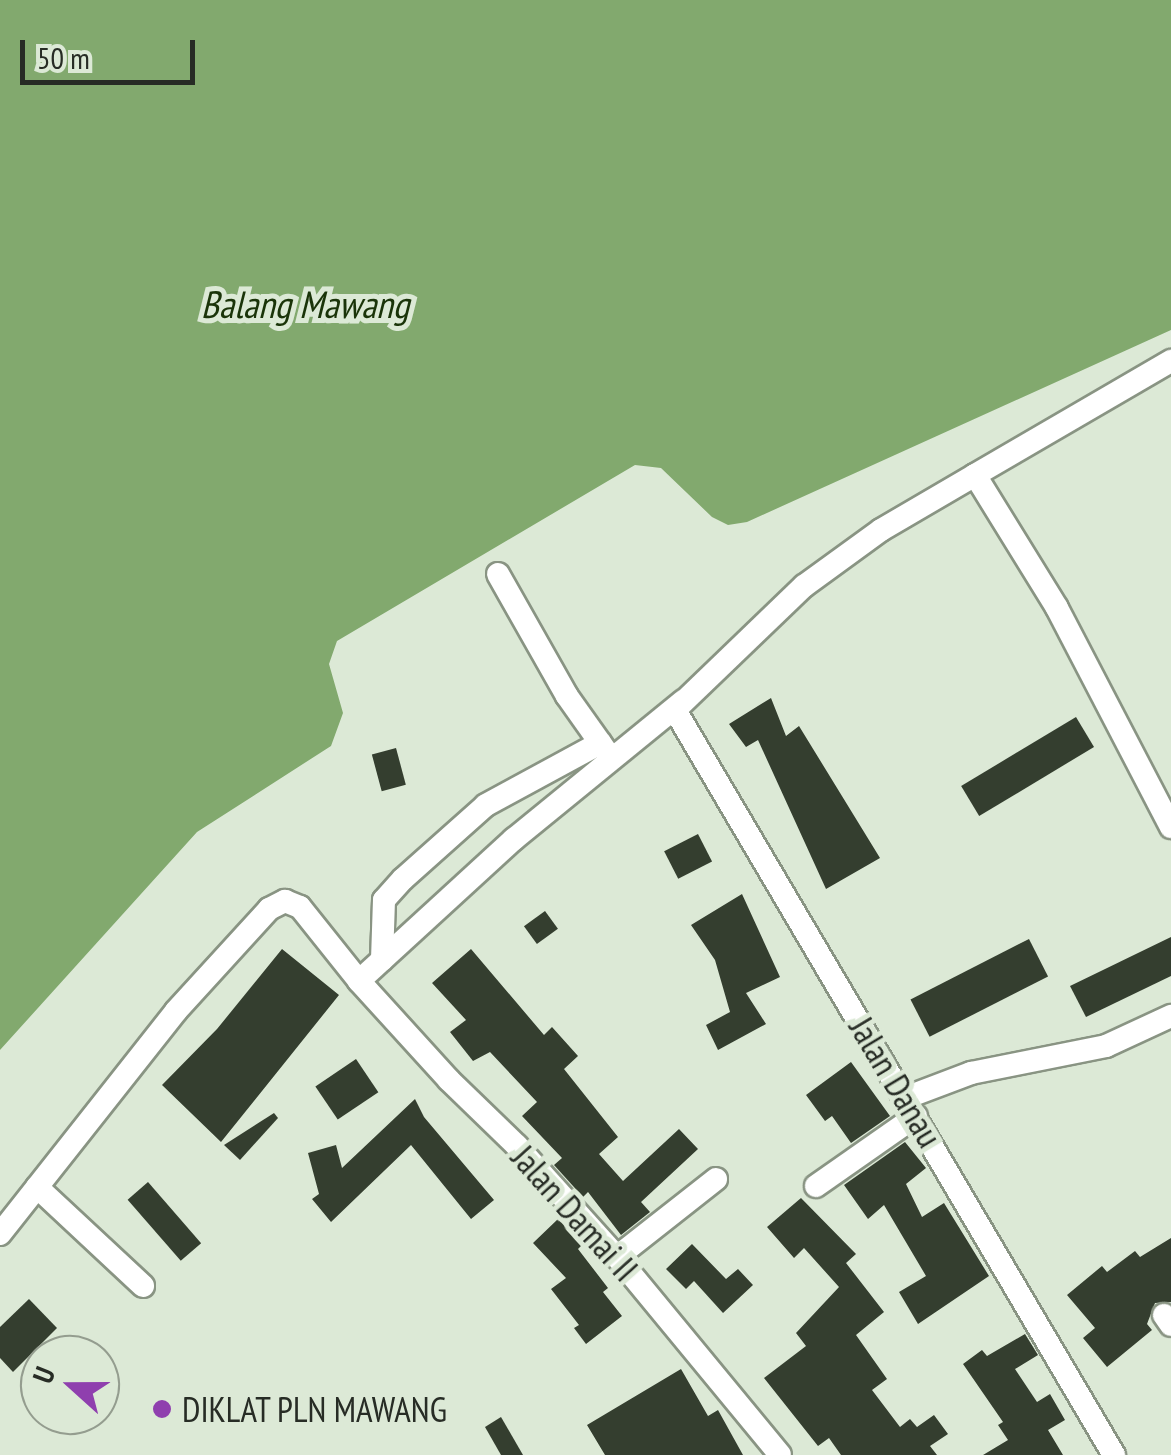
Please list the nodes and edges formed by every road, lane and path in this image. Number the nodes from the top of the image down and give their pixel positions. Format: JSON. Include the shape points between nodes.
{"nodes":[{"id":1,"x":1171,"y":361,"type":"edge"},
{"id":2,"x":975,"y":475,"type":"junction"},
{"id":3,"x":502,"y":582,"type":"dead end"},
{"id":4,"x":682,"y":702,"type":"junction"},
{"id":5,"x":605,"y":750,"type":"junction"},
{"id":6,"x":1171,"y":827,"type":"edge"},
{"id":7,"x":382,"y":960,"type":"junction"},
{"id":8,"x":359,"y":981,"type":"junction"},
{"id":9,"x":1171,"y":1016,"type":"edge"},
{"id":10,"x":911,"y":1107,"type":"junction"},
{"id":11,"x":716,"y":1179,"type":"dead end"},
{"id":12,"x":816,"y":1186,"type":"dead end"},
{"id":13,"x":37,"y":1187,"type":"junction"},
{"id":14,"x":0,"y":1234,"type":"edge"},
{"id":15,"x":617,"y":1257,"type":"junction"},
{"id":16,"x":143,"y":1286,"type":"dead end"},
{"id":17,"x":771,"y":1452,"type":"edge"},
{"id":18,"x":1104,"y":1452,"type":"edge"}],
"edges":[{"from":1,"to":2,"type":"street"},
{"from":2,"to":4,"type":"street","via":[[880,530],[804,586]]},
{"from":2,"to":6,"type":"street","via":[[1056,608]]},
{"from":3,"to":5,"type":"street"},
{"from":4,"to":5,"type":"street"},
{"from":4,"to":10,"type":"street","name":"Jalan Danau"},
{"from":5,"to":7,"type":"street"},
{"from":5,"to":7,"type":"street","via":[[486,805],[403,880],[384,900]]},
{"from":7,"to":8,"type":"street"},
{"from":8,"to":13,"type":"street","name":"Jalan Damai II","via":[[300,907],[284,901],[270,909],[176,1011]]},
{"from":8,"to":15,"type":"street","name":"Jalan Damai II"},
{"from":9,"to":10,"type":"street","via":[[1106,1046],[971,1073]]},
{"from":10,"to":12,"type":"street"},
{"from":10,"to":18,"type":"street","name":"Jalan Danau","via":[[1054,1349]]},
{"from":11,"to":15,"type":"street"},
{"from":13,"to":14,"type":"street"},
{"from":13,"to":16,"type":"street"},
{"from":15,"to":17,"type":"street","name":"Jalan Damai II"}]}
